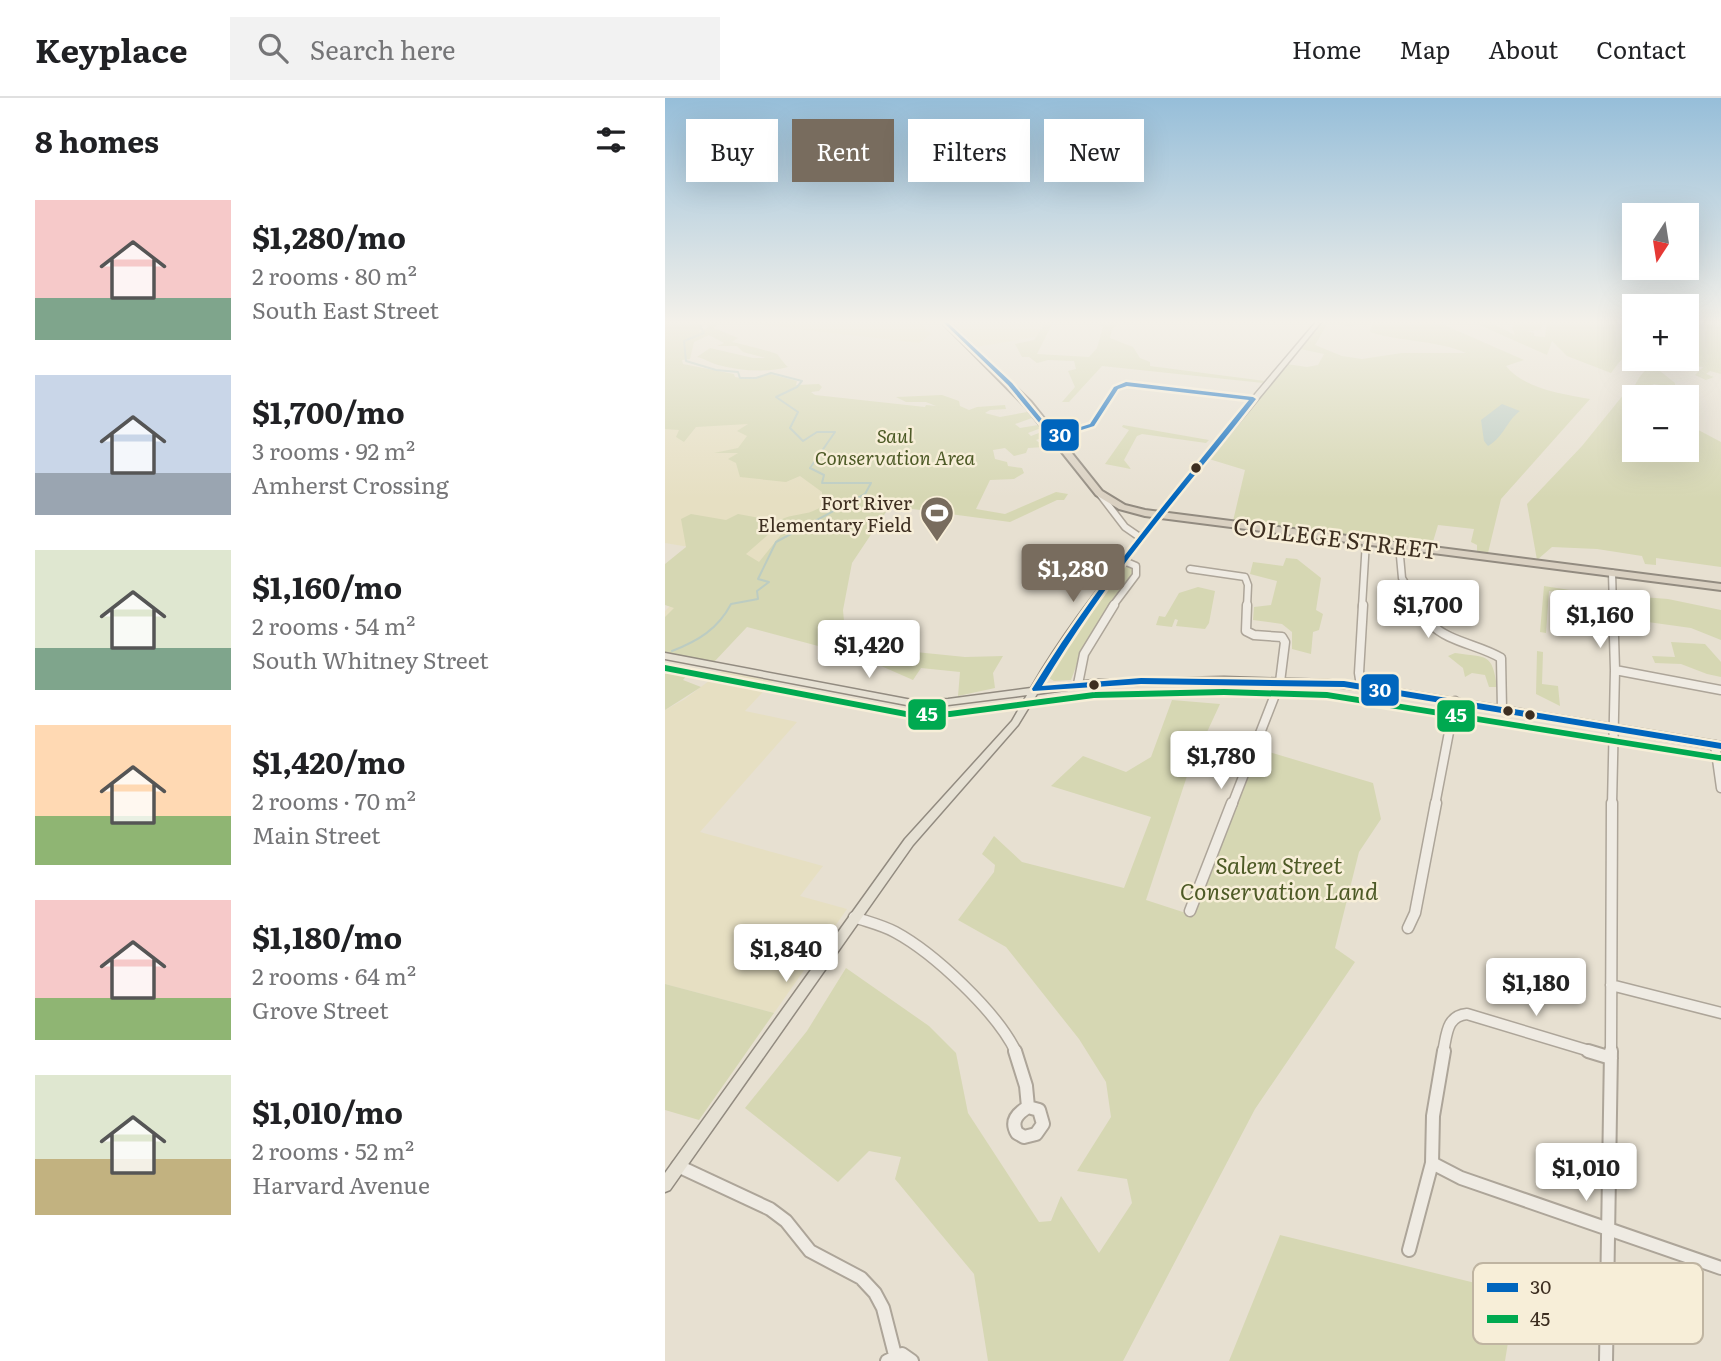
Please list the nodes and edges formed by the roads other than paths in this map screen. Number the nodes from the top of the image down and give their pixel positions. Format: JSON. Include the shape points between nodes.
{"nodes":[{"id":1,"x":1005,"y":381,"type":"edge"},
{"id":2,"x":1269,"y":381,"type":"edge"},
{"id":3,"x":1099,"y":493,"type":"junction"},
{"id":4,"x":1159,"y":514,"type":"junction"},
{"id":5,"x":1141,"y":538,"type":"junction"},
{"id":6,"x":1366,"y":541,"type":"junction"},
{"id":7,"x":1399,"y":545,"type":"junction"},
{"id":8,"x":1124,"y":561,"type":"junction"},
{"id":9,"x":1190,"y":569,"type":"dead end"},
{"id":10,"x":1612,"y":573,"type":"junction"},
{"id":11,"x":1721,"y":587,"type":"edge"},
{"id":12,"x":665,"y":656,"type":"edge"},
{"id":13,"x":1615,"y":670,"type":"junction"},
{"id":14,"x":1280,"y":682,"type":"junction"},
{"id":15,"x":1078,"y":684,"type":"junction"},
{"id":16,"x":1361,"y":686,"type":"junction"},
{"id":17,"x":1036,"y":689,"type":"junction"},
{"id":18,"x":1721,"y":690,"type":"edge"},
{"id":19,"x":1455,"y":701,"type":"junction"},
{"id":20,"x":1503,"y":709,"type":"junction"},
{"id":21,"x":1614,"y":728,"type":"junction"},
{"id":22,"x":1718,"y":745,"type":"edge"},
{"id":23,"x":1721,"y":788,"type":"edge"},
{"id":24,"x":1190,"y":911,"type":"dead end"},
{"id":25,"x":854,"y":917,"type":"junction"},
{"id":26,"x":1408,"y":928,"type":"dead end"},
{"id":27,"x":1611,"y":985,"type":"junction"},
{"id":28,"x":1721,"y":1013,"type":"edge"},
{"id":29,"x":1611,"y":1058,"type":"junction"},
{"id":30,"x":1028,"y":1107,"type":"dead end"},
{"id":31,"x":1432,"y":1163,"type":"junction"},
{"id":32,"x":678,"y":1166,"type":"junction"},
{"id":33,"x":665,"y":1185,"type":"edge"},
{"id":34,"x":1608,"y":1229,"type":"junction"},
{"id":35,"x":1409,"y":1250,"type":"dead end"},
{"id":36,"x":1607,"y":1263,"type":"edge"},
{"id":37,"x":1721,"y":1268,"type":"edge"},
{"id":38,"x":891,"y":1358,"type":"edge"},
{"id":39,"x":912,"y":1361,"type":"edge"}],
"edges":[{"from":1,"to":3,"type":"highway"},
{"from":2,"to":4,"type":"main road"},
{"from":3,"to":4,"type":"highway","name":"COLLEGE STREET","via":[[1122,507]]},
{"from":3,"to":5,"type":"street","via":[[1125,527]]},
{"from":4,"to":5,"type":"main road"},
{"from":4,"to":6,"type":"highway","name":"COLLEGE STREET"},
{"from":5,"to":8,"type":"main road"},
{"from":6,"to":7,"type":"highway","name":"COLLEGE STREET"},
{"from":6,"to":16,"type":"street"},
{"from":7,"to":10,"type":"highway","name":"COLLEGE STREET"},
{"from":7,"to":20,"type":"street","via":[[1403,582],[1434,627],[1501,658]]},
{"from":8,"to":15,"type":"street","via":[[1137,570],[1086,646]]},
{"from":8,"to":17,"type":"main road","via":[[1054,656]]},
{"from":9,"to":14,"type":"street","via":[[1237,574],[1247,580],[1246,631],[1285,639]]},
{"from":10,"to":11,"type":"highway","name":"COLLEGE STREET"},
{"from":10,"to":13,"type":"street"},
{"from":12,"to":17,"type":"main road","via":[[912,703]]},
{"from":13,"to":18,"type":"street"},
{"from":13,"to":21,"type":"street"},
{"from":14,"to":15,"type":"main road"},
{"from":14,"to":16,"type":"main road"},
{"from":14,"to":24,"type":"street"},
{"from":15,"to":17,"type":"main road"},
{"from":16,"to":19,"type":"main road"},
{"from":17,"to":25,"type":"main road","via":[[1015,723],[916,833]]},
{"from":19,"to":20,"type":"main road"},
{"from":19,"to":26,"type":"street","via":[[1415,913]]},
{"from":20,"to":21,"type":"main road"},
{"from":21,"to":22,"type":"main road"},
{"from":21,"to":27,"type":"street"},
{"from":22,"to":23,"type":"street"},
{"from":25,"to":30,"type":"street","via":[[901,935],[982,1003],[1018,1057]]},
{"from":25,"to":32,"type":"main road"},
{"from":27,"to":28,"type":"street"},
{"from":27,"to":29,"type":"street"},
{"from":29,"to":31,"type":"street","via":[[1459,1014],[1449,1024],[1444,1050],[1429,1152]]},
{"from":29,"to":34,"type":"street"},
{"from":31,"to":34,"type":"street","via":[[1461,1178]]},
{"from":31,"to":35,"type":"street"},
{"from":32,"to":33,"type":"main road"},
{"from":32,"to":38,"type":"street","via":[[770,1209],[810,1251],[861,1278],[883,1308]]},
{"from":34,"to":36,"type":"street"},
{"from":34,"to":37,"type":"street"},
{"from":38,"to":39,"type":"street","via":[[905,1355]]}]}
